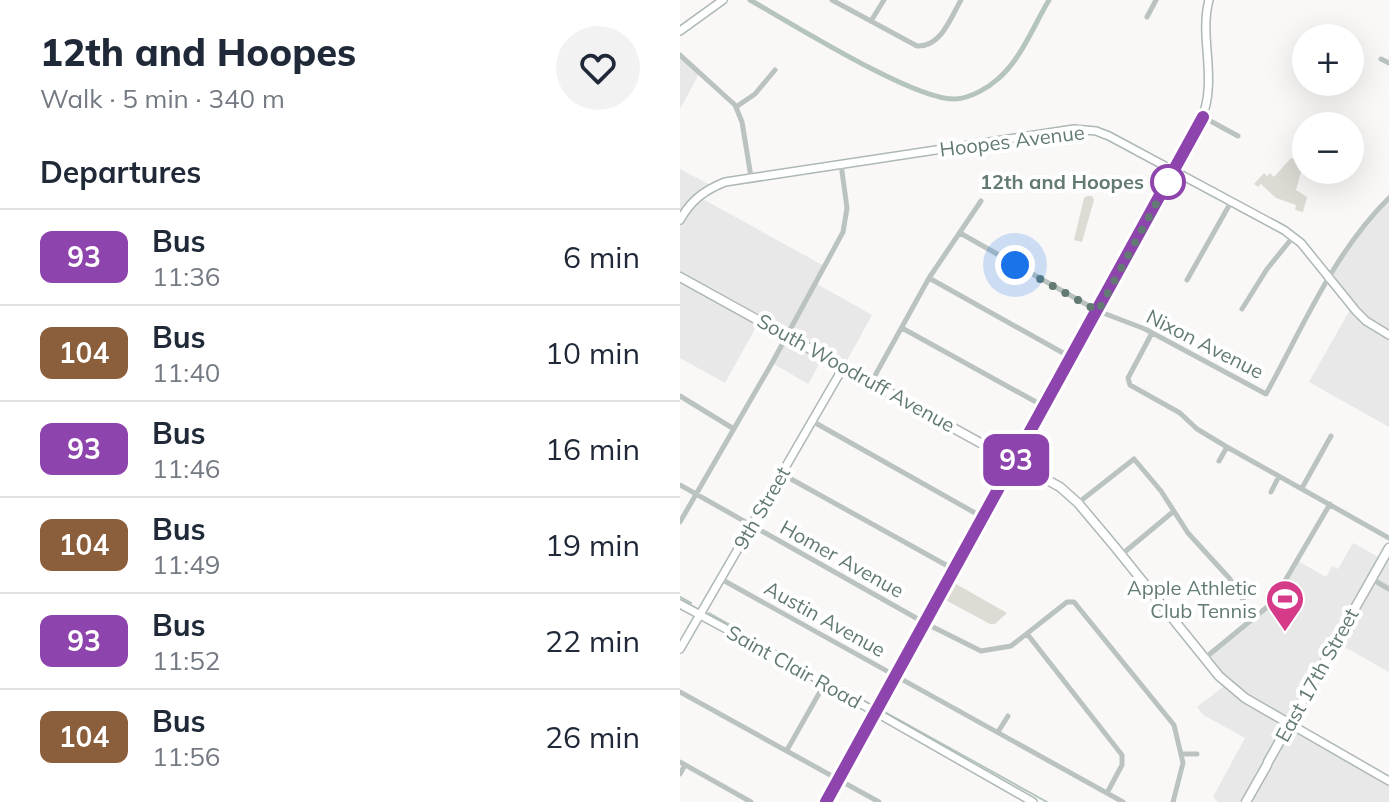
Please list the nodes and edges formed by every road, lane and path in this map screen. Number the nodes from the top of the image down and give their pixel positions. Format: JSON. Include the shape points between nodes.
{"nodes":[{"id":1,"x":723,"y":0,"type":"edge"},
{"id":2,"x":832,"y":0,"type":"edge"},
{"id":3,"x":884,"y":0,"type":"edge"},
{"id":4,"x":961,"y":0,"type":"edge"},
{"id":5,"x":1156,"y":0,"type":"edge"},
{"id":6,"x":1209,"y":0,"type":"edge"},
{"id":7,"x":1147,"y":17,"type":"dead end"},
{"id":8,"x":871,"y":21,"type":"junction"},
{"id":9,"x":680,"y":31,"type":"edge"},
{"id":10,"x":680,"y":55,"type":"edge"},
{"id":11,"x":1381,"y":59,"type":"dead end"},
{"id":12,"x":1389,"y":63,"type":"edge"},
{"id":13,"x":775,"y":70,"type":"dead end"},
{"id":14,"x":736,"y":107,"type":"junction"},
{"id":15,"x":1203,"y":117,"type":"junction"},
{"id":16,"x":1238,"y":136,"type":"dead end"},
{"id":17,"x":841,"y":164,"type":"junction"},
{"id":18,"x":1175,"y":170,"type":"junction"},
{"id":19,"x":751,"y":177,"type":"junction"},
{"id":20,"x":1389,"y":198,"type":"edge"},
{"id":21,"x":981,"y":201,"type":"dead end"},
{"id":22,"x":1231,"y":201,"type":"junction"},
{"id":23,"x":680,"y":220,"type":"edge"},
{"id":24,"x":960,"y":233,"type":"junction"},
{"id":25,"x":1294,"y":237,"type":"junction"},
{"id":26,"x":680,"y":277,"type":"edge"},
{"id":27,"x":929,"y":278,"type":"junction"},
{"id":28,"x":1329,"y":279,"type":"junction"},
{"id":29,"x":1187,"y":280,"type":"dead end"},
{"id":30,"x":1242,"y":309,"type":"dead end"},
{"id":31,"x":1098,"y":311,"type":"junction"},
{"id":32,"x":902,"y":328,"type":"junction"},
{"id":33,"x":1152,"y":333,"type":"junction"},
{"id":34,"x":788,"y":335,"type":"junction"},
{"id":35,"x":1389,"y":335,"type":"edge"},
{"id":36,"x":1072,"y":358,"type":"junction"},
{"id":37,"x":844,"y":366,"type":"junction"},
{"id":38,"x":872,"y":381,"type":"junction"},
{"id":39,"x":680,"y":396,"type":"edge"},
{"id":40,"x":1045,"y":407,"type":"junction"},
{"id":41,"x":812,"y":421,"type":"junction"},
{"id":42,"x":734,"y":429,"type":"junction"},
{"id":43,"x":1331,"y":436,"type":"dead end"},
{"id":44,"x":1227,"y":447,"type":"junction"},
{"id":45,"x":1219,"y":461,"type":"dead end"},
{"id":46,"x":1015,"y":462,"type":"junction"},
{"id":47,"x":782,"y":474,"type":"junction"},
{"id":48,"x":1279,"y":476,"type":"junction"},
{"id":49,"x":680,"y":485,"type":"edge"},
{"id":50,"x":1302,"y":488,"type":"junction"},
{"id":51,"x":1271,"y":492,"type":"dead end"},
{"id":52,"x":696,"y":495,"type":"junction"},
{"id":53,"x":1078,"y":503,"type":"junction"},
{"id":54,"x":1330,"y":504,"type":"junction"},
{"id":55,"x":1174,"y":511,"type":"junction"},
{"id":56,"x":984,"y":518,"type":"junction"},
{"id":57,"x":680,"y":522,"type":"edge"},
{"id":58,"x":752,"y":527,"type":"junction"},
{"id":59,"x":1389,"y":538,"type":"edge"},
{"id":60,"x":1389,"y":548,"type":"edge"},
{"id":61,"x":1121,"y":555,"type":"junction"},
{"id":62,"x":955,"y":570,"type":"junction"},
{"id":63,"x":721,"y":579,"type":"junction"},
{"id":64,"x":1371,"y":579,"type":"junction"},
{"id":65,"x":1389,"y":589,"type":"edge"},
{"id":66,"x":680,"y":604,"type":"edge"},
{"id":67,"x":700,"y":615,"type":"junction"},
{"id":68,"x":1254,"y":617,"type":"junction"},
{"id":69,"x":925,"y":623,"type":"junction"},
{"id":70,"x":1028,"y":635,"type":"junction"},
{"id":71,"x":680,"y":649,"type":"edge"},
{"id":72,"x":1204,"y":659,"type":"junction"},
{"id":73,"x":895,"y":677,"type":"junction"},
{"id":74,"x":825,"y":683,"type":"junction"},
{"id":75,"x":680,"y":692,"type":"edge"},
{"id":76,"x":875,"y":713,"type":"junction"},
{"id":77,"x":1008,"y":716,"type":"dead end"},
{"id":78,"x":1290,"y":724,"type":"junction"},
{"id":79,"x":998,"y":732,"type":"junction"},
{"id":80,"x":787,"y":750,"type":"junction"},
{"id":81,"x":1182,"y":754,"type":"junction"},
{"id":82,"x":1197,"y":754,"type":"dead end"},
{"id":83,"x":682,"y":764,"type":"edge"},
{"id":84,"x":680,"y":774,"type":"edge"},
{"id":85,"x":838,"y":781,"type":"junction"},
{"id":86,"x":1389,"y":781,"type":"edge"},
{"id":87,"x":1107,"y":793,"type":"junction"},
{"id":88,"x":751,"y":802,"type":"edge"},
{"id":89,"x":826,"y":802,"type":"edge"},
{"id":90,"x":879,"y":802,"type":"edge"},
{"id":91,"x":1033,"y":802,"type":"edge"},
{"id":92,"x":1123,"y":802,"type":"edge"},
{"id":93,"x":1173,"y":802,"type":"edge"},
{"id":94,"x":1246,"y":802,"type":"edge"}],
"edges":[{"from":1,"to":9,"type":"street"},
{"from":2,"to":8,"type":"street"},
{"from":3,"to":8,"type":"street"},
{"from":4,"to":8,"type":"street","via":[[935,42],[922,47]]},
{"from":5,"to":7,"type":"street"},
{"from":6,"to":15,"type":"street"},
{"from":10,"to":14,"type":"street"},
{"from":11,"to":12,"type":"street"},
{"from":13,"to":14,"type":"street"},
{"from":14,"to":19,"type":"street"},
{"from":15,"to":16,"type":"street"},
{"from":15,"to":18,"type":"street"},
{"from":17,"to":18,"type":"street","name":"Hoopes Avenue","via":[[1077,129],[1109,136]]},
{"from":17,"to":19,"type":"street","name":"Hoopes Avenue"},
{"from":17,"to":34,"type":"street","via":[[847,208],[843,232]]},
{"from":18,"to":22,"type":"street","name":"Hoopes Avenue"},
{"from":18,"to":31,"type":"street"},
{"from":19,"to":23,"type":"street","name":"Hoopes Avenue","via":[[703,192]]},
{"from":20,"to":28,"type":"street","via":[[1359,230]]},
{"from":21,"to":24,"type":"street"},
{"from":22,"to":25,"type":"street","name":"Hoopes Avenue"},
{"from":22,"to":29,"type":"street"},
{"from":24,"to":27,"type":"street"},
{"from":24,"to":31,"type":"street","name":"Nixon Avenue"},
{"from":25,"to":28,"type":"street","name":"Hoopes Avenue"},
{"from":25,"to":30,"type":"street"},
{"from":26,"to":34,"type":"main road","name":"South Woodruff Avenue"},
{"from":27,"to":32,"type":"street"},
{"from":27,"to":36,"type":"street"},
{"from":28,"to":33,"type":"street","name":"Nixon Avenue","via":[[1266,394]]},
{"from":28,"to":35,"type":"street","name":"Hoopes Avenue","via":[[1366,321]]},
{"from":31,"to":33,"type":"street","name":"Nixon Avenue"},
{"from":31,"to":36,"type":"street"},
{"from":32,"to":38,"type":"street"},
{"from":32,"to":40,"type":"street"},
{"from":33,"to":44,"type":"street","via":[[1128,378],[1130,385]]},
{"from":34,"to":37,"type":"main road","name":"South Woodruff Avenue"},
{"from":34,"to":42,"type":"street"},
{"from":36,"to":40,"type":"street"},
{"from":37,"to":38,"type":"main road","name":"South Woodruff Avenue"},
{"from":37,"to":41,"type":"street","name":"9th Street"},
{"from":38,"to":46,"type":"main road","name":"South Woodruff Avenue"},
{"from":39,"to":42,"type":"street"},
{"from":40,"to":46,"type":"street"},
{"from":41,"to":47,"type":"street","name":"9th Street"},
{"from":41,"to":56,"type":"street"},
{"from":42,"to":52,"type":"street"},
{"from":43,"to":50,"type":"street"},
{"from":44,"to":45,"type":"street"},
{"from":44,"to":48,"type":"street"},
{"from":46,"to":53,"type":"main road","name":"South Woodruff Avenue"},
{"from":46,"to":56,"type":"street"},
{"from":47,"to":58,"type":"street","name":"9th Street"},
{"from":47,"to":62,"type":"street"},
{"from":48,"to":50,"type":"street"},
{"from":48,"to":51,"type":"street"},
{"from":49,"to":52,"type":"street","name":"Homer Avenue"},
{"from":50,"to":54,"type":"street"},
{"from":52,"to":57,"type":"street"},
{"from":52,"to":58,"type":"street","name":"Homer Avenue"},
{"from":53,"to":55,"type":"street","via":[[1134,459]]},
{"from":53,"to":61,"type":"main road","name":"South Woodruff Avenue"},
{"from":54,"to":59,"type":"street"},
{"from":54,"to":68,"type":"street","via":[[1280,593]]},
{"from":55,"to":61,"type":"street"},
{"from":55,"to":68,"type":"street"},
{"from":56,"to":62,"type":"street"},
{"from":58,"to":63,"type":"street","name":"9th Street"},
{"from":58,"to":69,"type":"street","name":"Homer Avenue"},
{"from":60,"to":64,"type":"main road","name":"East 17th Street"},
{"from":61,"to":72,"type":"main road","name":"South Woodruff Avenue"},
{"from":62,"to":69,"type":"street"},
{"from":63,"to":67,"type":"street","name":"9th Street"},
{"from":63,"to":73,"type":"street","name":"Austin Avenue"},
{"from":64,"to":65,"type":"street"},
{"from":64,"to":78,"type":"main road","name":"East 17th Street"},
{"from":66,"to":67,"type":"street","name":"Saint Clair Road"},
{"from":67,"to":71,"type":"street","name":"9th Street"},
{"from":67,"to":74,"type":"street","name":"Saint Clair Road"},
{"from":68,"to":72,"type":"street"},
{"from":69,"to":70,"type":"street","name":"Homer Avenue","via":[[981,651],[1004,649]]},
{"from":69,"to":73,"type":"street"},
{"from":70,"to":81,"type":"street","name":"Homer Avenue","via":[[1067,602],[1074,602],[1174,725]]},
{"from":70,"to":87,"type":"street","via":[[1122,755]]},
{"from":72,"to":78,"type":"main road","name":"South Woodruff Avenue","via":[[1231,688]]},
{"from":73,"to":76,"type":"street"},
{"from":73,"to":79,"type":"street","name":"Austin Avenue"},
{"from":74,"to":76,"type":"street","name":"Saint Clair Road"},
{"from":74,"to":80,"type":"street"},
{"from":75,"to":80,"type":"street"},
{"from":76,"to":85,"type":"street"},
{"from":76,"to":91,"type":"street","name":"Saint Clair Road"},
{"from":77,"to":79,"type":"street"},
{"from":78,"to":86,"type":"street","name":"South Woodruff Avenue"},
{"from":78,"to":94,"type":"main road","name":"East 17th Street"},
{"from":79,"to":87,"type":"street","name":"Austin Avenue"},
{"from":80,"to":85,"type":"street"},
{"from":81,"to":82,"type":"street"},
{"from":81,"to":93,"type":"street"},
{"from":83,"to":84,"type":"street"},
{"from":83,"to":88,"type":"street"},
{"from":85,"to":89,"type":"street"},
{"from":85,"to":90,"type":"street"},
{"from":87,"to":92,"type":"street","name":"Austin Avenue"}]}
